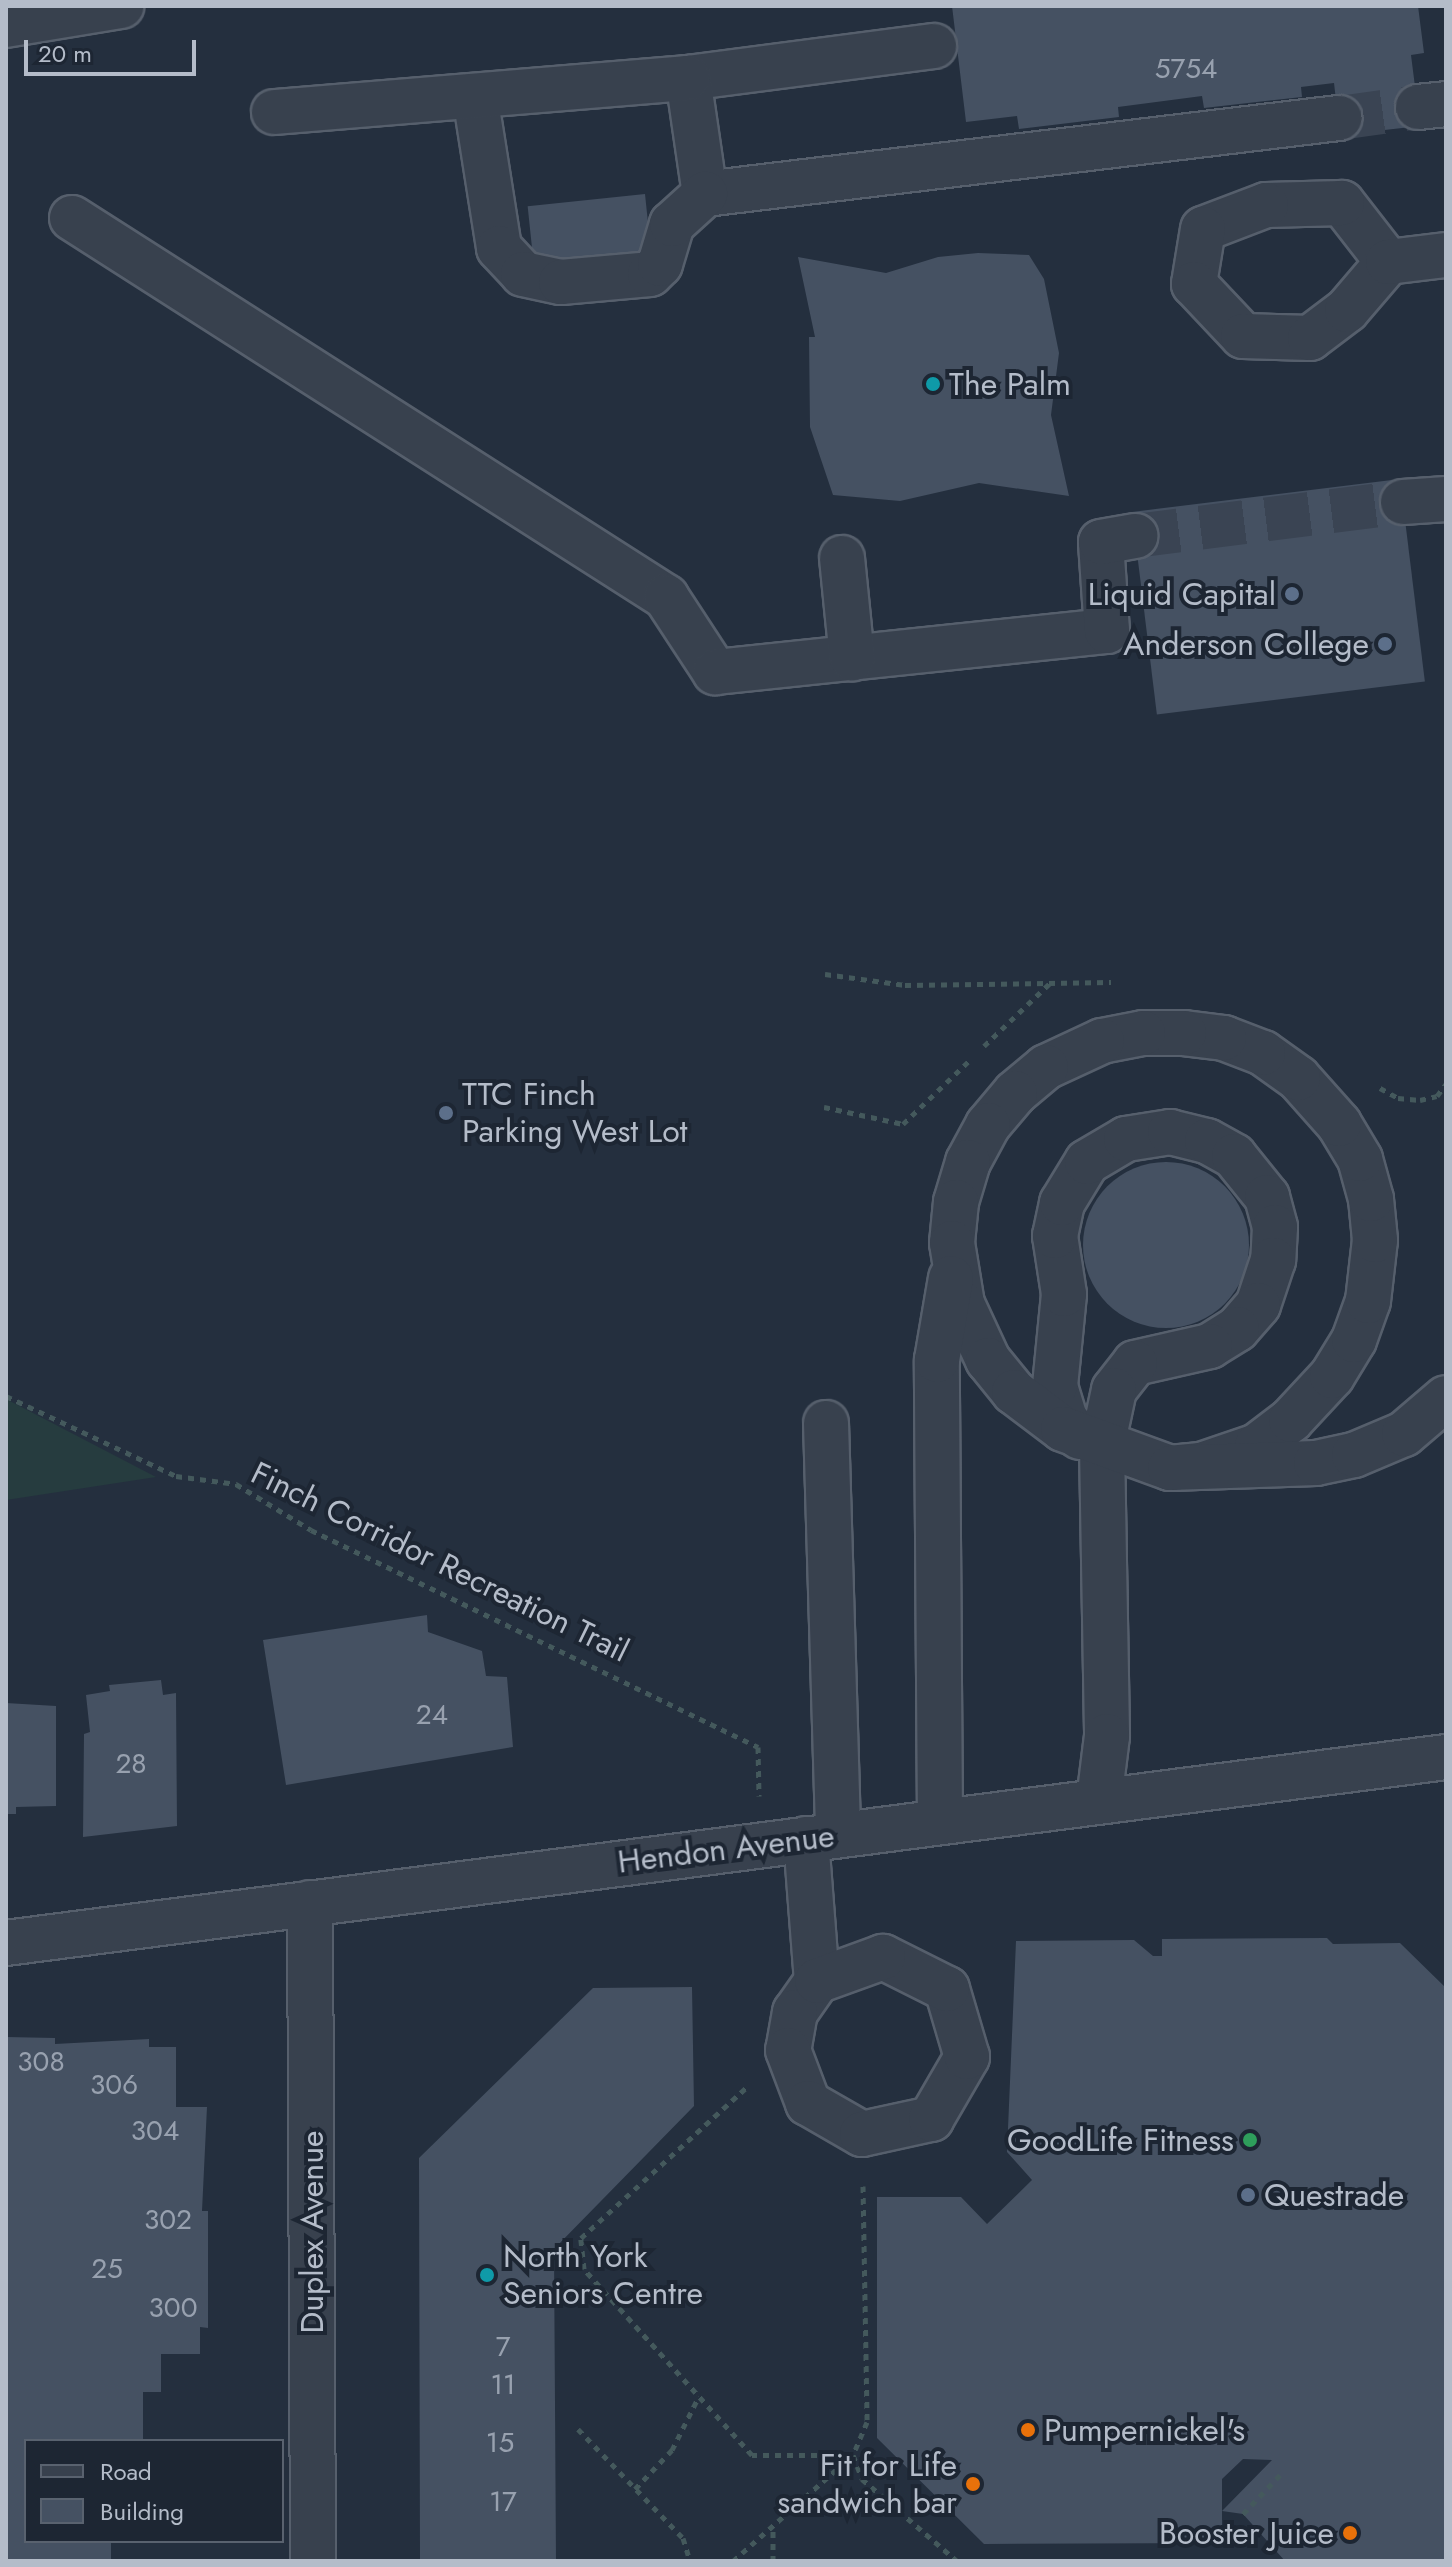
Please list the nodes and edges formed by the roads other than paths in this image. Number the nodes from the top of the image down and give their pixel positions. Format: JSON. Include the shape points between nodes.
{"nodes":[{"id":1,"x":121,"y":6,"type":"edge"},
{"id":2,"x":6,"y":25,"type":"edge"},
{"id":3,"x":934,"y":46,"type":"dead end"},
{"id":4,"x":688,"y":78,"type":"junction"},
{"id":5,"x":475,"y":96,"type":"junction"},
{"id":6,"x":274,"y":112,"type":"dead end"},
{"id":7,"x":1339,"y":118,"type":"tunnel mouth"},
{"id":8,"x":705,"y":194,"type":"junction"},
{"id":9,"x":72,"y":218,"type":"dead end"},
{"id":10,"x":1446,"y":255,"type":"edge"},
{"id":11,"x":1388,"y":262,"type":"dead end"},
{"id":12,"x":1446,"y":499,"type":"edge"},
{"id":13,"x":1403,"y":502,"type":"tunnel mouth"},
{"id":14,"x":1135,"y":536,"type":"tunnel mouth"},
{"id":15,"x":842,"y":558,"type":"dead end"},
{"id":16,"x":852,"y":659,"type":"junction"},
{"id":17,"x":954,"y":1264,"type":"junction"},
{"id":18,"x":1446,"y":1398,"type":"edge"},
{"id":19,"x":826,"y":1423,"type":"dead end"},
{"id":20,"x":1091,"y":1441,"type":"junction"},
{"id":21,"x":1170,"y":1468,"type":"junction"},
{"id":22,"x":1446,"y":1757,"type":"edge"},
{"id":23,"x":1099,"y":1800,"type":"junction"},
{"id":24,"x":940,"y":1822,"type":"junction"},
{"id":25,"x":822,"y":1837,"type":"junction"},
{"id":26,"x":310,"y":1903,"type":"junction"},
{"id":27,"x":6,"y":1943,"type":"edge"},
{"id":28,"x":817,"y":1981,"type":"junction"},
{"id":29,"x":313,"y":2561,"type":"edge"}],
"edges":[{"from":1,"to":2,"type":"street"},
{"from":3,"to":4,"type":"street"},
{"from":4,"to":5,"type":"street"},
{"from":4,"to":8,"type":"street"},
{"from":5,"to":6,"type":"street"},
{"from":5,"to":8,"type":"street","via":[[499,248],[523,274],[561,282],[650,274],[660,264],[672,224]]},
{"from":7,"to":8,"type":"street"},
{"from":9,"to":16,"type":"street","via":[[666,597],[715,672]]},
{"from":10,"to":11,"type":"street"},
{"from":12,"to":13,"type":"street"},
{"from":14,"to":16,"type":"street","via":[[1101,542],[1107,631]]},
{"from":15,"to":16,"type":"street"},
{"from":17,"to":20,"type":"street","via":[[962,1304],[988,1360],[1029,1406]]},
{"from":17,"to":21,"type":"street","via":[[956,1202],[968,1162],[988,1125],[1015,1093],[1064,1057],[1122,1036],[1184,1033],[1245,1044],[1298,1078],[1350,1141],[1368,1189],[1375,1261],[1361,1323],[1332,1376],[1275,1434],[1236,1455]]},
{"from":17,"to":24,"type":"street","via":[[937,1360]]},
{"from":18,"to":21,"type":"street","via":[[1411,1429],[1354,1455],[1316,1463]]},
{"from":19,"to":25,"type":"street"},
{"from":20,"to":20,"type":"street","via":[[1065,1419],[1055,1386],[1064,1294],[1055,1236],[1062,1203],[1087,1162],[1126,1139],[1170,1132],[1207,1141],[1234,1156],[1267,1197],[1275,1244],[1264,1291],[1225,1339],[1130,1366]]},
{"from":20,"to":21,"type":"street"},
{"from":20,"to":23,"type":"street","via":[[1107,1736]]},
{"from":22,"to":23,"type":"street","name":"Hendon Avenue"},
{"from":23,"to":24,"type":"street","name":"Hendon Avenue"},
{"from":24,"to":25,"type":"street","name":"Hendon Avenue"},
{"from":25,"to":26,"type":"street","name":"Hendon Avenue"},
{"from":25,"to":28,"type":"street"},
{"from":26,"to":27,"type":"street","name":"Hendon Avenue"},
{"from":26,"to":29,"type":"street","name":"Duplex Avenue"},
{"from":28,"to":28,"type":"street","via":[[883,1957],[947,1989],[967,2057],[931,2119],[862,2134],[808,2103],[788,2050],[795,2012]]}]}
